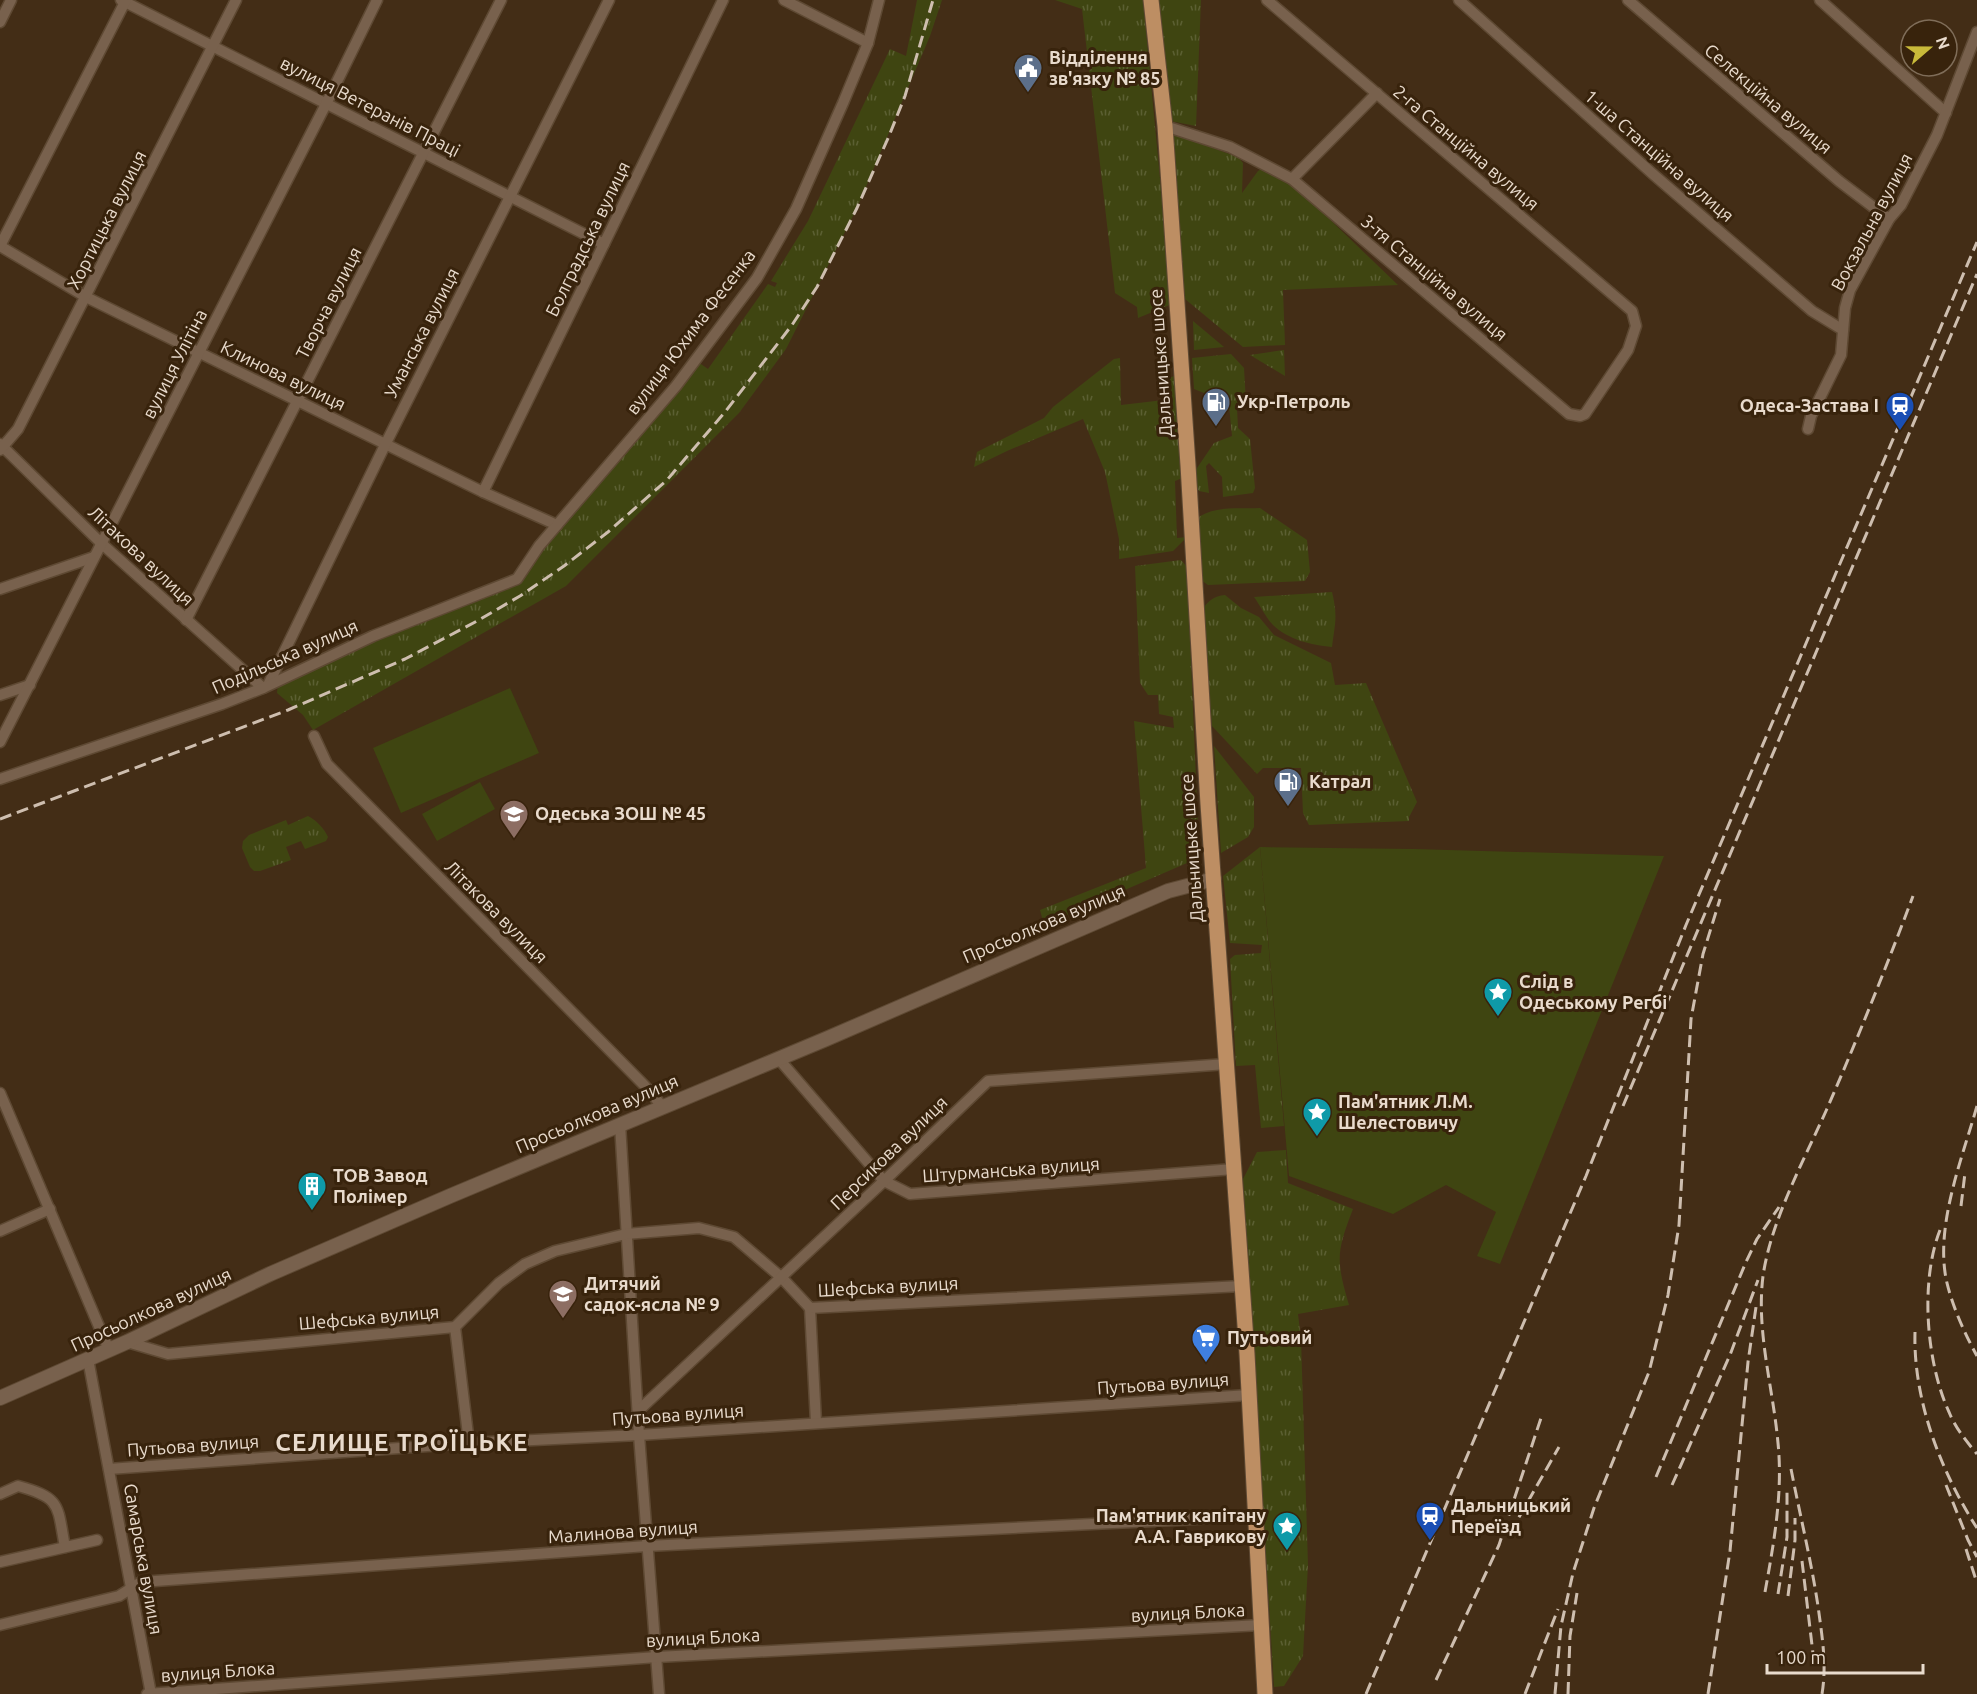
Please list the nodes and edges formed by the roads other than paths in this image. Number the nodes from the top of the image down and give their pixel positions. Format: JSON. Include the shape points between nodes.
{"nodes":[{"id":1,"x":11,"y":0,"type":"edge"},
{"id":2,"x":236,"y":0,"type":"edge"},
{"id":3,"x":377,"y":0,"type":"edge"},
{"id":4,"x":501,"y":0,"type":"edge"},
{"id":5,"x":609,"y":0,"type":"edge"},
{"id":6,"x":723,"y":0,"type":"edge"},
{"id":7,"x":784,"y":0,"type":"edge"},
{"id":8,"x":879,"y":0,"type":"edge"},
{"id":9,"x":1151,"y":0,"type":"edge"},
{"id":10,"x":1266,"y":0,"type":"edge"},
{"id":11,"x":1628,"y":0,"type":"edge"},
{"id":12,"x":1820,"y":0,"type":"edge"},
{"id":13,"x":124,"y":1,"type":"edge"},
{"id":14,"x":1461,"y":1,"type":"edge"},
{"id":15,"x":0,"y":22,"type":"edge"},
{"id":16,"x":1977,"y":32,"type":"edge"},
{"id":17,"x":868,"y":42,"type":"junction"},
{"id":18,"x":213,"y":46,"type":"junction"},
{"id":19,"x":1377,"y":93,"type":"junction"},
{"id":20,"x":326,"y":104,"type":"junction"},
{"id":21,"x":1946,"y":113,"type":"junction"},
{"id":22,"x":1165,"y":126,"type":"junction"},
{"id":23,"x":423,"y":154,"type":"junction"},
{"id":24,"x":1292,"y":179,"type":"junction"},
{"id":25,"x":510,"y":196,"type":"junction"},
{"id":26,"x":1889,"y":219,"type":"junction"},
{"id":27,"x":604,"y":244,"type":"junction"},
{"id":28,"x":0,"y":246,"type":"edge"},
{"id":29,"x":86,"y":297,"type":"junction"},
{"id":30,"x":1636,"y":326,"type":"joint"},
{"id":31,"x":1843,"y":330,"type":"junction"},
{"id":32,"x":199,"y":353,"type":"junction"},
{"id":33,"x":298,"y":402,"type":"junction"},
{"id":34,"x":1808,"y":429,"type":"dead end"},
{"id":35,"x":386,"y":443,"type":"junction"},
{"id":36,"x":1,"y":447,"type":"edge"},
{"id":37,"x":483,"y":492,"type":"junction"},
{"id":38,"x":557,"y":525,"type":"junction"},
{"id":39,"x":101,"y":543,"type":"junction"},
{"id":40,"x":94,"y":557,"type":"junction"},
{"id":41,"x":0,"y":590,"type":"edge"},
{"id":42,"x":186,"y":620,"type":"junction"},
{"id":43,"x":30,"y":685,"type":"junction"},
{"id":44,"x":266,"y":686,"type":"junction"},
{"id":45,"x":0,"y":695,"type":"edge"},
{"id":46,"x":314,"y":736,"type":"dead end"},
{"id":47,"x":0,"y":742,"type":"edge"},
{"id":48,"x":0,"y":779,"type":"edge"},
{"id":49,"x":1214,"y":879,"type":"junction"},
{"id":50,"x":778,"y":1058,"type":"junction"},
{"id":51,"x":1227,"y":1064,"type":"junction"},
{"id":52,"x":0,"y":1093,"type":"edge"},
{"id":53,"x":662,"y":1106,"type":"junction"},
{"id":54,"x":3,"y":1110,"type":"edge"},
{"id":55,"x":620,"y":1124,"type":"junction"},
{"id":56,"x":1234,"y":1169,"type":"junction"},
{"id":57,"x":884,"y":1181,"type":"junction"},
{"id":58,"x":50,"y":1209,"type":"junction"},
{"id":59,"x":0,"y":1230,"type":"edge"},
{"id":60,"x":626,"y":1234,"type":"junction"},
{"id":61,"x":782,"y":1278,"type":"junction"},
{"id":62,"x":1242,"y":1286,"type":"junction"},
{"id":63,"x":810,"y":1308,"type":"junction"},
{"id":64,"x":455,"y":1327,"type":"junction"},
{"id":65,"x":128,"y":1342,"type":"junction"},
{"id":66,"x":109,"y":1350,"type":"junction"},
{"id":67,"x":88,"y":1359,"type":"junction"},
{"id":68,"x":1249,"y":1395,"type":"junction"},
{"id":69,"x":0,"y":1398,"type":"edge"},
{"id":70,"x":638,"y":1411,"type":"junction"},
{"id":71,"x":816,"y":1422,"type":"junction"},
{"id":72,"x":639,"y":1435,"type":"junction"},
{"id":73,"x":469,"y":1443,"type":"junction"},
{"id":74,"x":110,"y":1468,"type":"junction"},
{"id":75,"x":0,"y":1494,"type":"edge"},
{"id":76,"x":1256,"y":1516,"type":"junction"},
{"id":77,"x":97,"y":1540,"type":"dead end"},
{"id":78,"x":647,"y":1546,"type":"junction"},
{"id":79,"x":65,"y":1547,"type":"junction"},
{"id":80,"x":0,"y":1562,"type":"edge"},
{"id":81,"x":130,"y":1589,"type":"junction"},
{"id":82,"x":0,"y":1625,"type":"edge"},
{"id":83,"x":1261,"y":1625,"type":"junction"},
{"id":84,"x":657,"y":1657,"type":"junction"},
{"id":85,"x":150,"y":1694,"type":"edge"},
{"id":86,"x":658,"y":1694,"type":"edge"},
{"id":87,"x":1265,"y":1694,"type":"edge"}],
"edges":[{"from":1,"to":15,"type":"street"},
{"from":2,"to":18,"type":"street","name":"Хортицька вулиця"},
{"from":3,"to":20,"type":"street","name":"вулиця Улітіна"},
{"from":4,"to":23,"type":"street","name":"Творча вулиця"},
{"from":5,"to":25,"type":"street","name":"Уманська вулиця"},
{"from":6,"to":27,"type":"street","name":"Болградська вулиця"},
{"from":7,"to":17,"type":"street"},
{"from":8,"to":17,"type":"street","name":"вулиця Юхима Фесенка"},
{"from":9,"to":22,"type":"main road","name":"Дальницьке шосе"},
{"from":10,"to":19,"type":"street","name":"2-га Станційна вулиця"},
{"from":11,"to":26,"type":"street","name":"Селекційна вулиця","via":[[1839,181]]},
{"from":12,"to":21,"type":"street"},
{"from":13,"to":18,"type":"street","name":"вулиця Ветеранів Праці"},
{"from":13,"to":28,"type":"street"},
{"from":14,"to":31,"type":"street","name":"1-ша Станційна вулиця","via":[[1812,311]]},
{"from":16,"to":21,"type":"street","name":"Вокзальна вулиця"},
{"from":17,"to":38,"type":"street","name":"вулиця Юхима Фесенка","via":[[796,209],[757,278],[676,386]]},
{"from":18,"to":20,"type":"street","name":"вулиця Ветеранів Праці"},
{"from":18,"to":29,"type":"street","name":"Хортицька вулиця"},
{"from":19,"to":24,"type":"street"},
{"from":19,"to":30,"type":"street","name":"2-га Станційна вулиця","via":[[1632,311]]},
{"from":20,"to":23,"type":"street","name":"вулиця Ветеранів Праці"},
{"from":20,"to":32,"type":"street","name":"вулиця Улітіна"},
{"from":21,"to":26,"type":"street","name":"Вокзальна вулиця","via":[[1901,205]]},
{"from":22,"to":24,"type":"street","name":"3-тя Станційна вулиця","via":[[1230,147]]},
{"from":22,"to":49,"type":"main road","name":"Дальницьке шосе"},
{"from":23,"to":25,"type":"street","name":"вулиця Ветеранів Праці"},
{"from":23,"to":33,"type":"street","name":"Творча вулиця"},
{"from":24,"to":30,"type":"street","name":"3-тя Станційна вулиця","via":[[1569,414],[1584,414],[1628,350]]},
{"from":25,"to":27,"type":"street","name":"вулиця Ветеранів Праці"},
{"from":25,"to":35,"type":"street","name":"Уманська вулиця"},
{"from":26,"to":31,"type":"street","name":"Вокзальна вулиця","via":[[1850,290]]},
{"from":27,"to":37,"type":"street","name":"Болградська вулиця"},
{"from":28,"to":29,"type":"street","name":"Клинова вулиця"},
{"from":29,"to":32,"type":"street","name":"Клинова вулиця"},
{"from":29,"to":36,"type":"street","name":"Хортицька вулиця","via":[[18,429]]},
{"from":31,"to":34,"type":"street","name":"Вокзальна вулиця","via":[[1841,355]]},
{"from":32,"to":33,"type":"street","name":"Клинова вулиця"},
{"from":32,"to":39,"type":"street","name":"вулиця Улітіна"},
{"from":33,"to":35,"type":"street","name":"Клинова вулиця"},
{"from":33,"to":42,"type":"street","name":"Творча вулиця"},
{"from":35,"to":37,"type":"street","name":"Клинова вулиця"},
{"from":35,"to":44,"type":"street","name":"Уманська вулиця"},
{"from":36,"to":39,"type":"street","name":"Літакова вулиця"},
{"from":37,"to":38,"type":"street","name":"Клинова вулиця"},
{"from":38,"to":44,"type":"street","name":"Подільська вулиця","via":[[517,579],[373,636]]},
{"from":39,"to":40,"type":"street","name":"вулиця Улітіна"},
{"from":39,"to":42,"type":"street","name":"Літакова вулиця"},
{"from":40,"to":41,"type":"street"},
{"from":40,"to":43,"type":"street","name":"вулиця Улітіна"},
{"from":42,"to":44,"type":"street","name":"Літакова вулиця"},
{"from":43,"to":45,"type":"street"},
{"from":43,"to":47,"type":"street","name":"вулиця Улітіна"},
{"from":44,"to":48,"type":"street","name":"Подільська вулиця"},
{"from":46,"to":53,"type":"street","name":"Літакова вулиця","via":[[327,764]]},
{"from":49,"to":50,"type":"street","name":"Просьолкова вулиця","via":[[1168,891]]},
{"from":49,"to":51,"type":"main road","name":"Дальницьке шосе"},
{"from":50,"to":53,"type":"street","name":"Просьолкова вулиця"},
{"from":50,"to":57,"type":"street","name":"Штурманська вулиця"},
{"from":51,"to":56,"type":"main road","name":"Дальницьке шосе"},
{"from":51,"to":57,"type":"street","name":"Персикова вулиця","via":[[988,1081]]},
{"from":52,"to":54,"type":"street"},
{"from":53,"to":55,"type":"street","name":"Просьолкова вулиця"},
{"from":54,"to":58,"type":"street"},
{"from":55,"to":60,"type":"street"},
{"from":55,"to":65,"type":"street","name":"Просьолкова вулиця","via":[[270,1274]]},
{"from":56,"to":57,"type":"street","name":"Штурманська вулиця","via":[[910,1194]]},
{"from":56,"to":62,"type":"main road","name":"Дальницьке шосе"},
{"from":57,"to":61,"type":"street","name":"Персикова вулиця"},
{"from":58,"to":59,"type":"street"},
{"from":58,"to":66,"type":"street"},
{"from":60,"to":61,"type":"street","name":"Шефська вулиця","via":[[699,1228],[734,1237]]},
{"from":60,"to":64,"type":"street","name":"Шефська вулиця","via":[[555,1251],[525,1264],[499,1283]]},
{"from":60,"to":70,"type":"street"},
{"from":61,"to":63,"type":"street","name":"Шефська вулиця"},
{"from":61,"to":70,"type":"street","name":"Персикова вулиця"},
{"from":62,"to":63,"type":"street","name":"Шефська вулиця"},
{"from":62,"to":68,"type":"main road","name":"Дальницьке шосе"},
{"from":63,"to":71,"type":"street"},
{"from":64,"to":65,"type":"street","name":"Шефська вулиця","via":[[168,1354]]},
{"from":64,"to":73,"type":"street"},
{"from":65,"to":66,"type":"street","name":"Просьолкова вулиця"},
{"from":66,"to":67,"type":"street","name":"Просьолкова вулиця"},
{"from":67,"to":69,"type":"street","name":"Просьолкова вулиця"},
{"from":67,"to":74,"type":"street","name":"Самарська вулиця"},
{"from":68,"to":71,"type":"street","name":"Путьова вулиця"},
{"from":68,"to":76,"type":"main road","name":"Дальницьке шосе"},
{"from":70,"to":72,"type":"street"},
{"from":71,"to":72,"type":"street","name":"Путьова вулиця"},
{"from":72,"to":73,"type":"street","name":"Путьова вулиця"},
{"from":72,"to":78,"type":"street"},
{"from":73,"to":74,"type":"street","name":"Путьова вулиця"},
{"from":74,"to":81,"type":"street","name":"Самарська вулиця"},
{"from":75,"to":79,"type":"street","via":[[18,1486],[47,1496],[57,1509]]},
{"from":76,"to":78,"type":"street","name":"Малинова вулиця"},
{"from":76,"to":83,"type":"main road","name":"Дальницьке шосе"},
{"from":77,"to":79,"type":"street"},
{"from":78,"to":81,"type":"street","name":"Малинова вулиця","via":[[141,1582]]},
{"from":78,"to":84,"type":"street"},
{"from":79,"to":80,"type":"street"},
{"from":81,"to":82,"type":"street","name":"Малинова вулиця","via":[[119,1596]]},
{"from":81,"to":85,"type":"street","name":"Самарська вулиця"},
{"from":83,"to":84,"type":"street","name":"вулиця Блока"},
{"from":83,"to":87,"type":"main road","name":"Дальницьке шосе"},
{"from":84,"to":85,"type":"street","name":"вулиця Блока"},
{"from":84,"to":86,"type":"street"}]}
